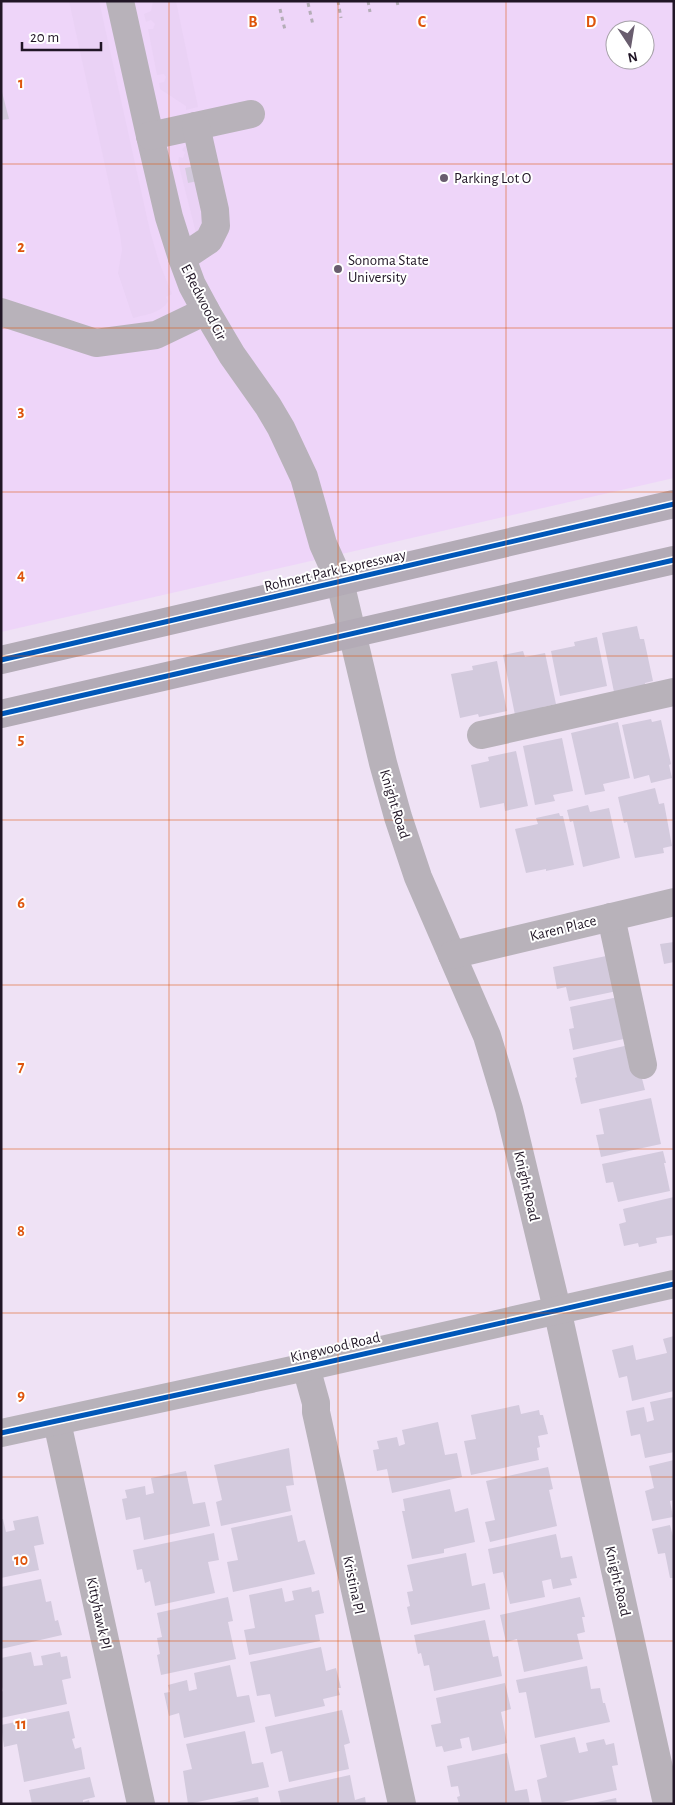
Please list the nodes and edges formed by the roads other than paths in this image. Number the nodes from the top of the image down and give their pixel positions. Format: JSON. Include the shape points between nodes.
{"nodes":[{"id":1,"x":120,"y":1,"type":"edge"},
{"id":2,"x":251,"y":114,"type":"dead end"},
{"id":3,"x":196,"y":126,"type":"junction"},
{"id":4,"x":150,"y":136,"type":"junction"},
{"id":5,"x":182,"y":258,"type":"junction"},
{"id":6,"x":206,"y":311,"type":"junction"},
{"id":7,"x":1,"y":312,"type":"edge"},
{"id":8,"x":674,"y":504,"type":"edge"},
{"id":9,"x":674,"y":560,"type":"edge"},
{"id":10,"x":340,"y":582,"type":"junction"},
{"id":11,"x":352,"y":634,"type":"junction"},
{"id":12,"x":1,"y":660,"type":"edge"},
{"id":13,"x":674,"y":692,"type":"edge"},
{"id":14,"x":1,"y":714,"type":"edge"},
{"id":15,"x":481,"y":735,"type":"dead end"},
{"id":16,"x":674,"y":902,"type":"edge"},
{"id":17,"x":611,"y":917,"type":"junction"},
{"id":18,"x":452,"y":955,"type":"junction"},
{"id":19,"x":644,"y":1065,"type":"dead end"},
{"id":20,"x":674,"y":1284,"type":"edge"},
{"id":21,"x":557,"y":1309,"type":"junction"},
{"id":22,"x":306,"y":1367,"type":"junction"},
{"id":23,"x":57,"y":1422,"type":"junction"},
{"id":24,"x":1,"y":1433,"type":"edge"},
{"id":25,"x":141,"y":1804,"type":"edge"},
{"id":26,"x":402,"y":1804,"type":"edge"},
{"id":27,"x":667,"y":1804,"type":"edge"}],
"edges":[{"from":1,"to":4,"type":"street","name":"E Redwood Cir"},
{"from":2,"to":3,"type":"street"},
{"from":3,"to":4,"type":"street"},
{"from":3,"to":5,"type":"street","via":[[216,226],[209,240]]},
{"from":4,"to":5,"type":"street","name":"E Redwood Cir"},
{"from":5,"to":6,"type":"street","name":"E Redwood Cir"},
{"from":6,"to":7,"type":"street","via":[[156,335],[96,343]]},
{"from":6,"to":10,"type":"street","name":"E Redwood Cir","via":[[281,428],[304,477],[323,544]]},
{"from":8,"to":10,"type":"main road","name":"Rohnert Park Expressway"},
{"from":9,"to":11,"type":"main road"},
{"from":10,"to":11,"type":"street","name":"Knight Road"},
{"from":10,"to":12,"type":"main road","name":"Rohnert Park Expressway"},
{"from":11,"to":14,"type":"main road"},
{"from":11,"to":18,"type":"street","name":"Knight Road","via":[[398,817],[418,877]]},
{"from":13,"to":15,"type":"street"},
{"from":16,"to":17,"type":"street","name":"Karen Place"},
{"from":17,"to":18,"type":"street","name":"Karen Place"},
{"from":17,"to":19,"type":"street"},
{"from":18,"to":21,"type":"street","name":"Knight Road","via":[[490,1045]]},
{"from":20,"to":21,"type":"street","name":"Kingwood Road"},
{"from":21,"to":22,"type":"street","name":"Kingwood Road"},
{"from":21,"to":27,"type":"street","name":"Knight Road"},
{"from":22,"to":23,"type":"street","name":"Kingwood Road"},
{"from":22,"to":26,"type":"street","name":"Kristina Pl"},
{"from":23,"to":24,"type":"street","name":"Kingwood Road"},
{"from":23,"to":25,"type":"street","name":"Kittyhawk Pl"}]}
